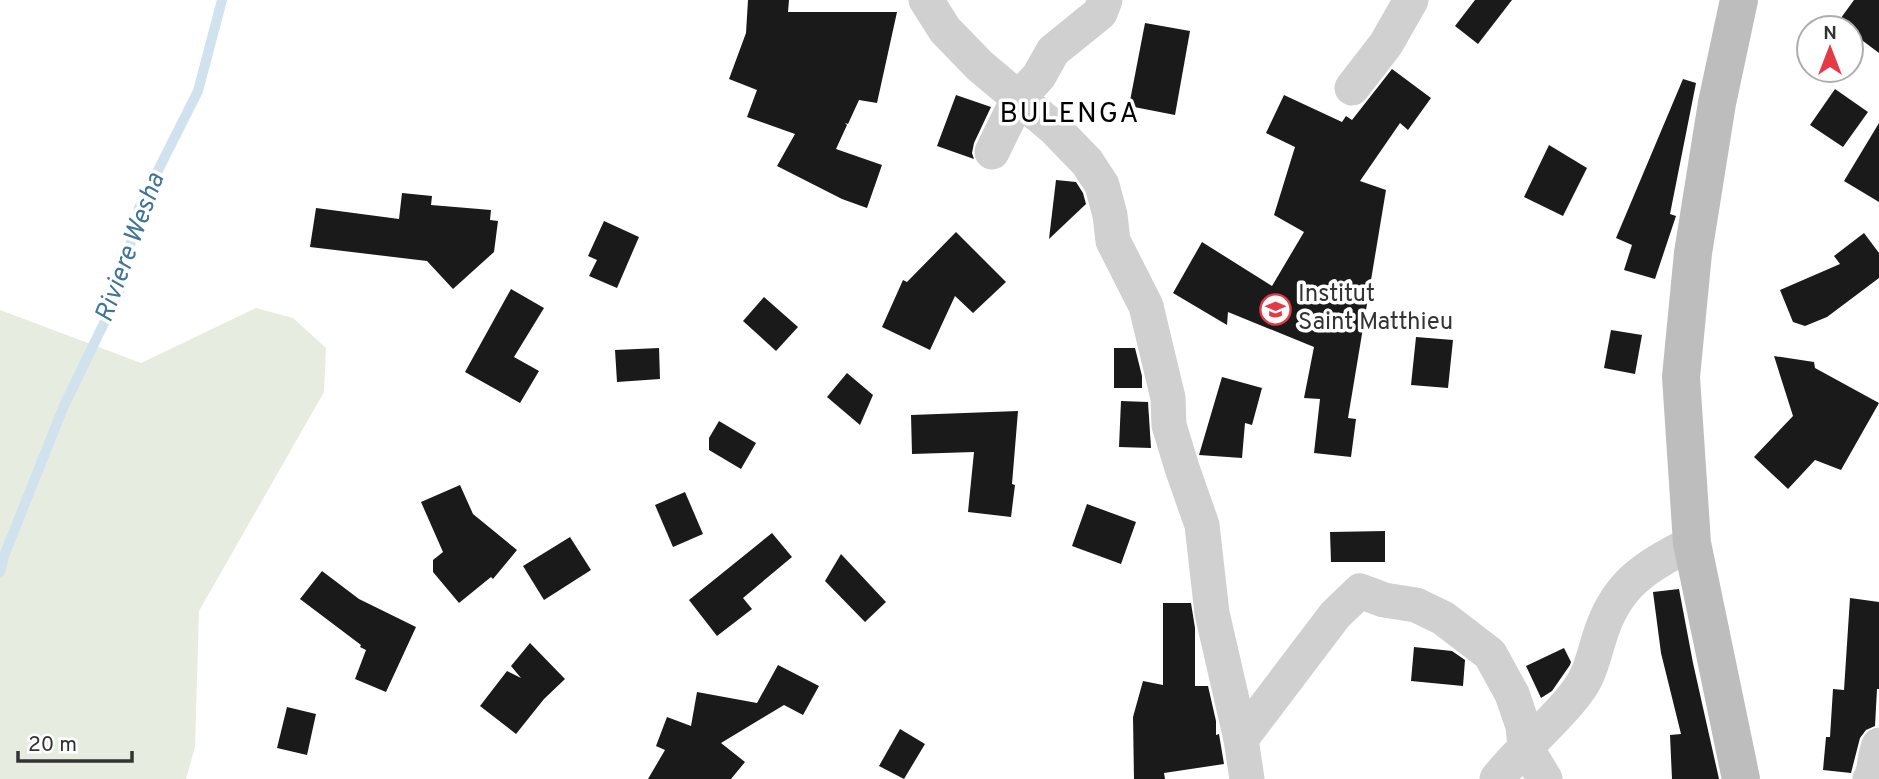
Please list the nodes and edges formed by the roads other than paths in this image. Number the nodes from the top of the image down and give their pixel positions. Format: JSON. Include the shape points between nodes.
{"nodes":[{"id":1,"x":926,"y":0,"type":"edge"},
{"id":2,"x":1105,"y":0,"type":"edge"},
{"id":3,"x":1411,"y":0,"type":"edge"},
{"id":4,"x":1739,"y":0,"type":"edge"},
{"id":5,"x":1352,"y":88,"type":"dead end"},
{"id":6,"x":1018,"y":99,"type":"junction"},
{"id":7,"x":992,"y":152,"type":"dead end"},
{"id":8,"x":1692,"y":543,"type":"junction"},
{"id":9,"x":1241,"y":739,"type":"junction"},
{"id":10,"x":1879,"y":745,"type":"edge"},
{"id":11,"x":1525,"y":746,"type":"junction"},
{"id":12,"x":1247,"y":779,"type":"edge"},
{"id":13,"x":1497,"y":779,"type":"edge"},
{"id":14,"x":1545,"y":779,"type":"edge"},
{"id":15,"x":1741,"y":779,"type":"edge"},
{"id":16,"x":1870,"y":779,"type":"edge"}],
"edges":[{"from":1,"to":6,"type":"street","via":[[945,30]]},
{"from":2,"to":6,"type":"street","via":[[1101,13],[1053,51],[1040,76]]},
{"from":3,"to":5,"type":"street","via":[[1386,44]]},
{"from":4,"to":8,"type":"street","via":[[1693,253],[1681,377]]},
{"from":6,"to":7,"type":"street"},
{"from":6,"to":9,"type":"street","via":[[1054,128],[1102,185],[1113,242],[1146,306],[1168,398],[1169,425],[1202,525],[1212,613]]},
{"from":8,"to":11,"type":"street","via":[[1634,579],[1609,608],[1592,667],[1578,691]]},
{"from":8,"to":15,"type":"street"},
{"from":9,"to":11,"type":"street","via":[[1335,615],[1360,591],[1416,605],[1490,654],[1513,694]]},
{"from":9,"to":12,"type":"street"},
{"from":10,"to":16,"type":"street"},
{"from":11,"to":13,"type":"street"},
{"from":11,"to":14,"type":"street"}]}
